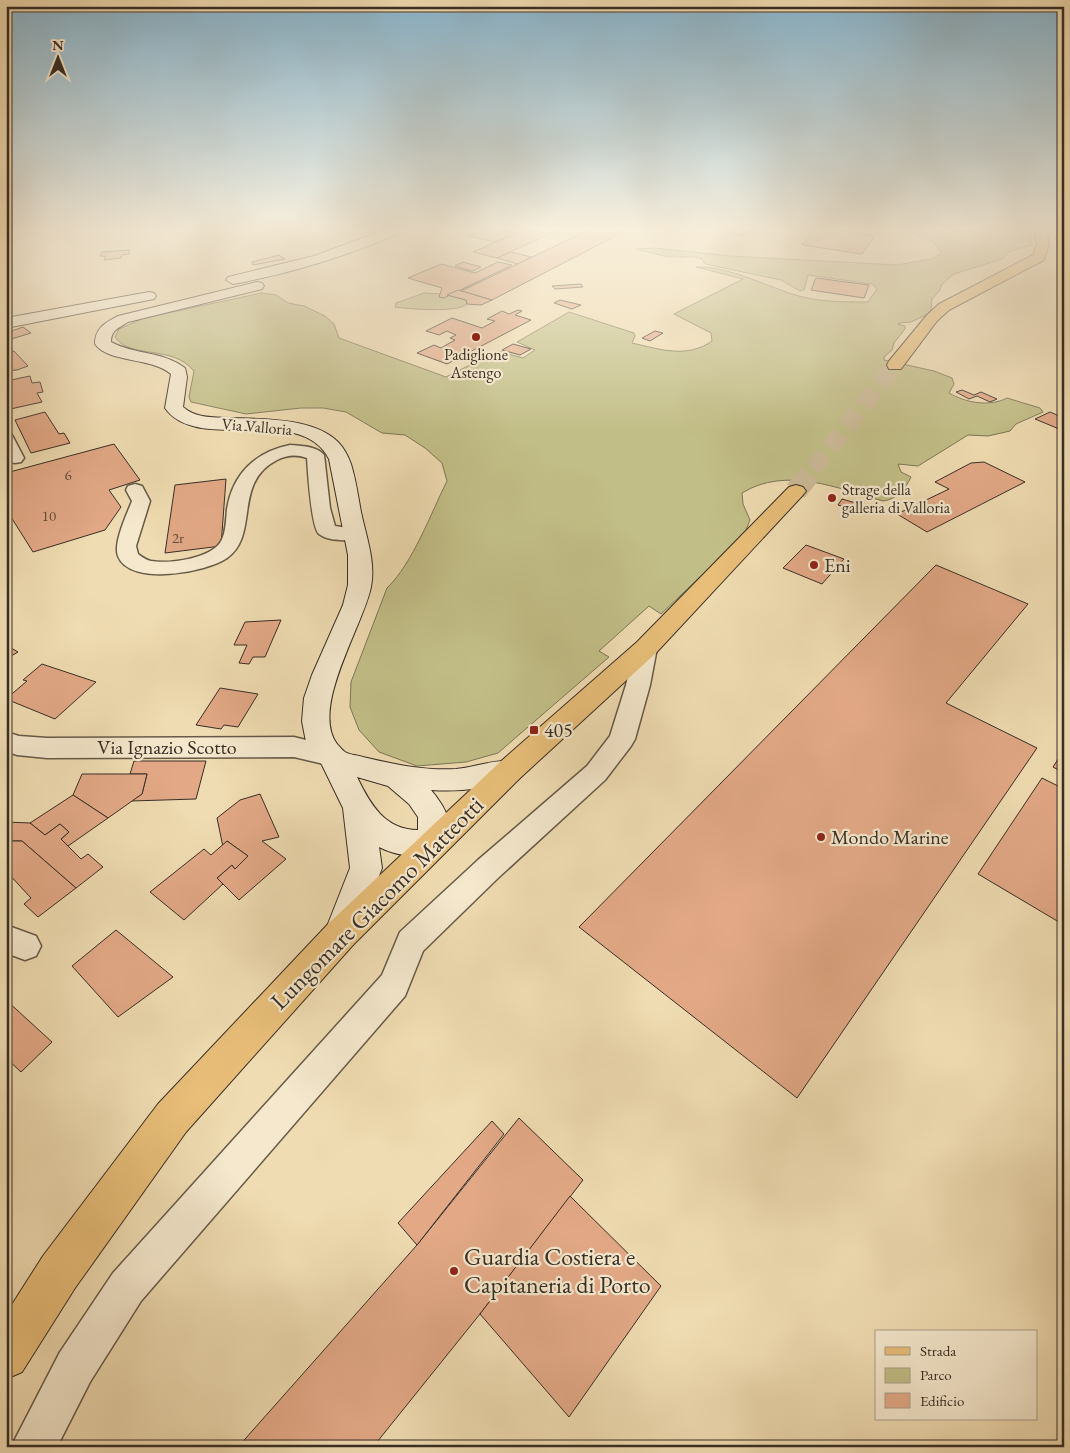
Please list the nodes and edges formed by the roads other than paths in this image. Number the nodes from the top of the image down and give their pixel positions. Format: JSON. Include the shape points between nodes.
{"nodes":[{"id":1,"x":147,"y":296,"type":"edge"},
{"id":2,"x":202,"y":296,"type":"edge"},
{"id":3,"x":965,"y":296,"type":"edge"},
{"id":4,"x":6,"y":323,"type":"edge"},
{"id":5,"x":895,"y":365,"type":"tunnel mouth"},
{"id":6,"x":6,"y":440,"type":"edge"},
{"id":7,"x":15,"y":458,"type":"dead end"},
{"id":8,"x":135,"y":490,"type":"dead end"},
{"id":9,"x":796,"y":491,"type":"tunnel mouth"},
{"id":10,"x":354,"y":534,"type":"junction"},
{"id":11,"x":646,"y":648,"type":"junction"},
{"id":12,"x":6,"y":741,"type":"edge"},
{"id":13,"x":331,"y":757,"type":"junction"},
{"id":14,"x":509,"y":771,"type":"junction"},
{"id":15,"x":398,"y":777,"type":"junction"},
{"id":16,"x":358,"y":808,"type":"junction"},
{"id":17,"x":433,"y":843,"type":"junction"},
{"id":18,"x":341,"y":934,"type":"junction"},
{"id":19,"x":6,"y":1356,"type":"edge"},
{"id":20,"x":33,"y":1447,"type":"edge"}],
"edges":[{"from":1,"to":4,"type":"street"},
{"from":2,"to":10,"type":"street","name":"Via Valloria","via":[[123,319],[102,335],[103,344],[110,349],[156,359],[174,367],[180,377],[172,396],[174,408],[185,417],[205,422],[294,428],[313,434],[331,446],[341,462]]},
{"from":3,"to":5,"type":"main road","via":[[932,318]]},
{"from":6,"to":7,"type":"street"},
{"from":8,"to":10,"type":"street","via":[[142,501],[126,546],[128,556],[142,565],[165,568],[189,565],[211,559],[228,547],[239,496],[249,476],[263,460],[289,449],[304,450],[315,455],[320,508],[326,530]]},
{"from":9,"to":11,"type":"main road","name":"Lungomare Giacomo Matteotti"},
{"from":10,"to":13,"type":"street","name":"Via Valloria","via":[[362,573],[360,588],[315,705],[316,731]]},
{"from":11,"to":14,"type":"main road","name":"Lungomare Giacomo Matteotti"},
{"from":11,"to":20,"type":"street","via":[[622,739],[596,773],[411,942],[394,985],[127,1287],[75,1367]]},
{"from":12,"to":13,"type":"street","name":"Via Ignazio Scotto","via":[[47,748],[294,747]]},
{"from":13,"to":15,"type":"street"},
{"from":13,"to":16,"type":"street","name":"Via Valloria"},
{"from":14,"to":15,"type":"street","via":[[454,780]]},
{"from":14,"to":17,"type":"main road","name":"Lungomare Giacomo Matteotti"},
{"from":15,"to":17,"type":"street","via":[[433,814]]},
{"from":16,"to":17,"type":"street","via":[[384,836],[396,841]]},
{"from":16,"to":18,"type":"street","via":[[366,868]]},
{"from":17,"to":18,"type":"main road","name":"Lungomare Giacomo Matteotti"},
{"from":18,"to":19,"type":"main road","name":"Lungomare Giacomo Matteotti","via":[[172,1118],[59,1272]]}]}
